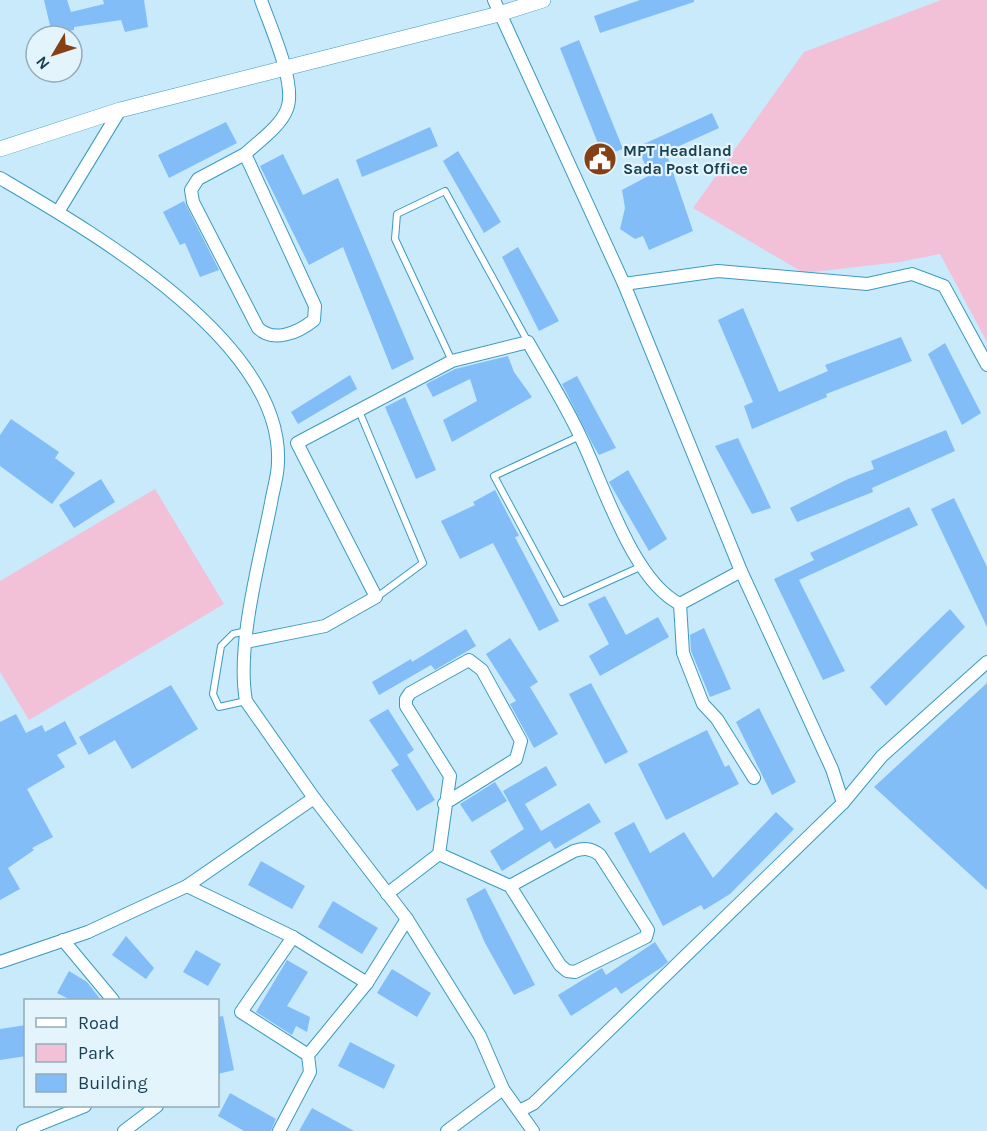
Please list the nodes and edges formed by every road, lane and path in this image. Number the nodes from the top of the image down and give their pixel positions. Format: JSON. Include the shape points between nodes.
{"nodes":[{"id":1,"x":261,"y":0,"type":"edge"},
{"id":2,"x":543,"y":0,"type":"edge"},
{"id":3,"x":497,"y":7,"type":"edge"},
{"id":4,"x":283,"y":68,"type":"junction"},
{"id":5,"x":120,"y":110,"type":"junction"},
{"id":6,"x":0,"y":150,"type":"edge"},
{"id":7,"x":245,"y":154,"type":"junction"},
{"id":8,"x":0,"y":178,"type":"edge"},
{"id":9,"x":58,"y":212,"type":"junction"},
{"id":10,"x":624,"y":284,"type":"junction"},
{"id":11,"x":528,"y":342,"type":"junction"},
{"id":12,"x":452,"y":362,"type":"junction"},
{"id":13,"x":987,"y":365,"type":"edge"},
{"id":14,"x":359,"y":411,"type":"junction"},
{"id":15,"x":580,"y":436,"type":"junction"},
{"id":16,"x":640,"y":567,"type":"junction"},
{"id":17,"x":741,"y":571,"type":"junction"},
{"id":18,"x":376,"y":597,"type":"junction"},
{"id":19,"x":680,"y":604,"type":"junction"},
{"id":20,"x":247,"y":637,"type":"junction"},
{"id":21,"x":987,"y":662,"type":"edge"},
{"id":22,"x":246,"y":701,"type":"junction"},
{"id":23,"x":754,"y":778,"type":"dead end"},
{"id":24,"x":314,"y":798,"type":"junction"},
{"id":25,"x":843,"y":803,"type":"junction"},
{"id":26,"x":444,"y":804,"type":"junction"},
{"id":27,"x":439,"y":854,"type":"junction"},
{"id":28,"x":187,"y":886,"type":"junction"},
{"id":29,"x":510,"y":886,"type":"junction"},
{"id":30,"x":387,"y":894,"type":"junction"},
{"id":31,"x":407,"y":919,"type":"junction"},
{"id":32,"x":293,"y":937,"type":"junction"},
{"id":33,"x":63,"y":940,"type":"junction"},
{"id":34,"x":0,"y":962,"type":"edge"},
{"id":35,"x":367,"y":983,"type":"junction"},
{"id":36,"x":112,"y":999,"type":"edge"},
{"id":37,"x":308,"y":1055,"type":"junction"},
{"id":38,"x":503,"y":1089,"type":"junction"},
{"id":39,"x":83,"y":1107,"type":"edge"},
{"id":40,"x":156,"y":1107,"type":"edge"},
{"id":41,"x":520,"y":1110,"type":"junction"},
{"id":42,"x":23,"y":1131,"type":"edge"},
{"id":43,"x":124,"y":1131,"type":"edge"},
{"id":44,"x":279,"y":1131,"type":"edge"},
{"id":45,"x":447,"y":1131,"type":"edge"},
{"id":46,"x":533,"y":1131,"type":"edge"}],
"edges":[{"from":1,"to":4,"type":"street"},
{"from":2,"to":3,"type":"street"},
{"from":3,"to":4,"type":"street"},
{"from":3,"to":10,"type":"street"},
{"from":4,"to":5,"type":"street"},
{"from":4,"to":7,"type":"street","via":[[289,90],[288,108]]},
{"from":5,"to":6,"type":"street"},
{"from":5,"to":9,"type":"street"},
{"from":7,"to":7,"type":"street","via":[[315,306],[314,320],[306,327],[277,337],[266,336],[258,328],[192,196],[198,179]]},
{"from":8,"to":9,"type":"street"},
{"from":9,"to":20,"type":"street","via":[[170,289],[220,334],[256,380],[273,418],[278,462]]},
{"from":10,"to":13,"type":"street","via":[[718,271],[867,284],[912,274],[945,286]]},
{"from":10,"to":17,"type":"street"},
{"from":11,"to":12,"type":"street"},
{"from":11,"to":12,"type":"lane","via":[[445,191],[397,214],[395,239]]},
{"from":11,"to":15,"type":"street"},
{"from":12,"to":14,"type":"street"},
{"from":14,"to":18,"type":"lane","via":[[423,562]]},
{"from":14,"to":18,"type":"street","via":[[297,443]]},
{"from":15,"to":16,"type":"street"},
{"from":15,"to":16,"type":"lane","via":[[494,476],[562,602]]},
{"from":16,"to":19,"type":"street","via":[[668,598]]},
{"from":17,"to":19,"type":"street"},
{"from":17,"to":25,"type":"street","via":[[832,770]]},
{"from":18,"to":20,"type":"street","via":[[325,626]]},
{"from":19,"to":23,"type":"street","via":[[683,653],[703,704],[717,719]]},
{"from":20,"to":22,"type":"street","via":[[243,686]]},
{"from":20,"to":22,"type":"lane","via":[[233,634],[222,646],[213,694],[219,707]]},
{"from":21,"to":25,"type":"street","via":[[882,756]]},
{"from":22,"to":24,"type":"street"},
{"from":24,"to":28,"type":"street"},
{"from":24,"to":30,"type":"street"},
{"from":25,"to":41,"type":"street","via":[[533,1104]]},
{"from":26,"to":26,"type":"street","via":[[450,776],[406,706],[406,699],[469,660],[482,670],[521,741],[521,749],[516,759]]},
{"from":26,"to":27,"type":"street"},
{"from":27,"to":29,"type":"street"},
{"from":27,"to":30,"type":"street"},
{"from":28,"to":32,"type":"street"},
{"from":28,"to":33,"type":"street"},
{"from":29,"to":29,"type":"street","via":[[567,972],[575,972],[646,937],[648,930],[593,850],[574,851]]},
{"from":30,"to":31,"type":"street"},
{"from":31,"to":35,"type":"street"},
{"from":31,"to":38,"type":"street","via":[[480,1036]]},
{"from":32,"to":35,"type":"street"},
{"from":32,"to":37,"type":"street","via":[[241,1012]]},
{"from":33,"to":34,"type":"street"},
{"from":33,"to":36,"type":"street"},
{"from":35,"to":37,"type":"street"},
{"from":37,"to":44,"type":"street","via":[[310,1072]]},
{"from":38,"to":41,"type":"street"},
{"from":38,"to":45,"type":"street"},
{"from":39,"to":42,"type":"street"},
{"from":40,"to":43,"type":"street"},
{"from":41,"to":46,"type":"street"}]}
